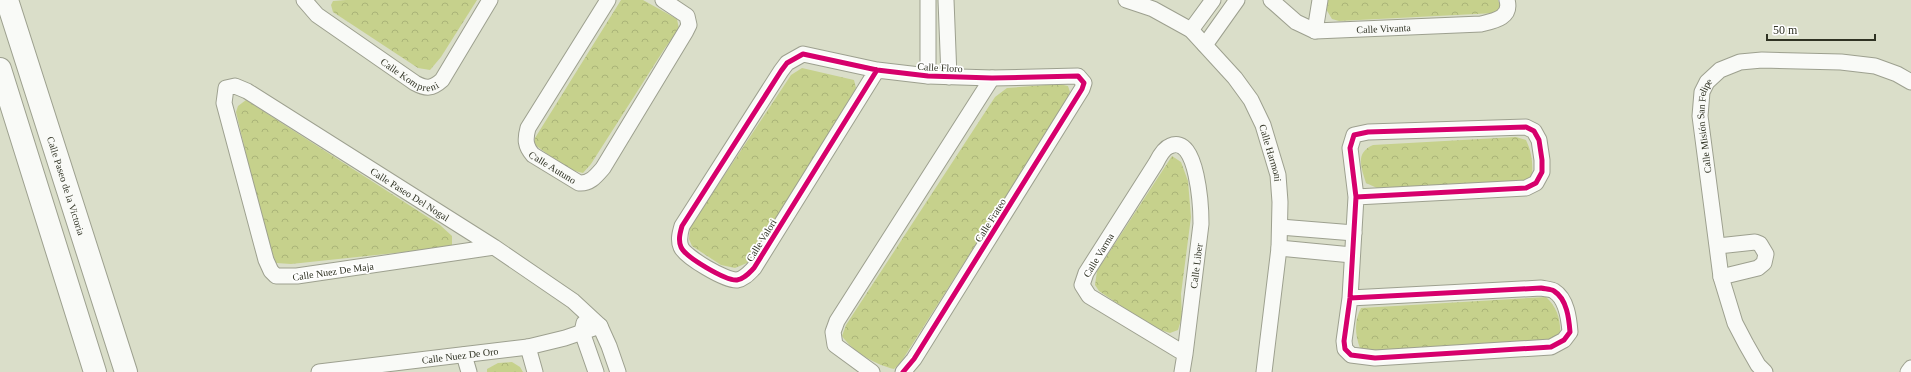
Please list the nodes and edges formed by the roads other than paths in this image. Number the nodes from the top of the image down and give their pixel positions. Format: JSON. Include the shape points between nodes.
{"nodes":[{"id":1,"x":7,"y":0,"type":"edge"},
{"id":2,"x":304,"y":0,"type":"edge"},
{"id":3,"x":490,"y":0,"type":"edge"},
{"id":4,"x":608,"y":0,"type":"edge"},
{"id":5,"x":663,"y":0,"type":"edge"},
{"id":6,"x":928,"y":0,"type":"edge"},
{"id":7,"x":946,"y":0,"type":"edge"},
{"id":8,"x":1126,"y":0,"type":"edge"},
{"id":9,"x":1213,"y":0,"type":"edge"},
{"id":10,"x":1237,"y":0,"type":"edge"},
{"id":11,"x":1271,"y":0,"type":"edge"},
{"id":12,"x":1320,"y":0,"type":"edge"},
{"id":13,"x":1507,"y":0,"type":"edge"},
{"id":14,"x":0,"y":14,"type":"edge"},
{"id":15,"x":1191,"y":30,"type":"junction"},
{"id":16,"x":1315,"y":31,"type":"junction"},
{"id":17,"x":1205,"y":45,"type":"junction"},
{"id":18,"x":23,"y":50,"type":"junction"},
{"id":19,"x":803,"y":54,"type":"joint"},
{"id":20,"x":0,"y":69,"type":"edge"},
{"id":21,"x":877,"y":70,"type":"junction"},
{"id":22,"x":928,"y":76,"type":"junction"},
{"id":23,"x":1078,"y":76,"type":"joint"},
{"id":24,"x":949,"y":77,"type":"junction"},
{"id":25,"x":992,"y":78,"type":"junction"},
{"id":26,"x":1911,"y":82,"type":"edge"},
{"id":27,"x":230,"y":86,"type":"joint"},
{"id":28,"x":1191,"y":160,"type":"joint"},
{"id":29,"x":1356,"y":197,"type":"junction"},
{"id":30,"x":1280,"y":226,"type":"junction"},
{"id":31,"x":1354,"y":233,"type":"junction"},
{"id":32,"x":1718,"y":246,"type":"junction"},
{"id":33,"x":494,"y":247,"type":"junction"},
{"id":34,"x":1279,"y":248,"type":"junction"},
{"id":35,"x":1352,"y":255,"type":"junction"},
{"id":36,"x":1721,"y":277,"type":"junction"},
{"id":37,"x":1350,"y":298,"type":"junction"},
{"id":38,"x":586,"y":312,"type":"junction"},
{"id":39,"x":600,"y":326,"type":"junction"},
{"id":40,"x":582,"y":332,"type":"junction"},
{"id":41,"x":528,"y":347,"type":"junction"},
{"id":42,"x":1185,"y":354,"type":"junction"},
{"id":43,"x":464,"y":355,"type":"junction"},
{"id":44,"x":1911,"y":368,"type":"edge"},
{"id":45,"x":368,"y":369,"type":"edge"},
{"id":46,"x":95,"y":372,"type":"edge"},
{"id":47,"x":126,"y":372,"type":"edge"},
{"id":48,"x":319,"y":372,"type":"edge"},
{"id":49,"x":470,"y":372,"type":"edge"},
{"id":50,"x":535,"y":372,"type":"edge"},
{"id":51,"x":596,"y":372,"type":"edge"},
{"id":52,"x":618,"y":372,"type":"edge"},
{"id":53,"x":872,"y":372,"type":"edge"},
{"id":54,"x":902,"y":372,"type":"edge"},
{"id":55,"x":1182,"y":372,"type":"edge"},
{"id":56,"x":1264,"y":372,"type":"edge"},
{"id":57,"x":1765,"y":372,"type":"edge"},
{"id":58,"x":1908,"y":372,"type":"edge"}],
"edges":[{"from":1,"to":18,"type":"main road","name":"Calle Paseo de la Victoria"},
{"from":2,"to":3,"type":"street","name":"Calle Kompreni","via":[[317,14],[425,88],[442,80]]},
{"from":4,"to":5,"type":"street","name":"Calle Autuno","via":[[528,128],[526,136],[528,149],[534,155],[579,184],[591,181],[603,168],[689,25],[689,20],[683,12]]},
{"from":6,"to":22,"type":"street"},
{"from":7,"to":24,"type":"street"},
{"from":8,"to":15,"type":"street","name":"Calle Harmoni","via":[[1152,9]]},
{"from":9,"to":15,"type":"street"},
{"from":10,"to":17,"type":"street"},
{"from":11,"to":16,"type":"street","name":"Calle Vivanta","via":[[1296,22]]},
{"from":12,"to":16,"type":"street"},
{"from":13,"to":16,"type":"street","name":"Calle Vivanta","via":[[1508,8],[1505,15],[1481,24]]},
{"from":14,"to":18,"type":"main road","via":[[14,46]]},
{"from":15,"to":17,"type":"street","name":"Calle Harmoni"},
{"from":17,"to":30,"type":"street","name":"Calle Harmoni","via":[[1251,100],[1262,125],[1278,175]]},
{"from":18,"to":47,"type":"main road","name":"Calle Paseo de la Victoria"},
{"from":19,"to":21,"type":"street","name":"Calle Floro"},
{"from":19,"to":21,"type":"street","name":"Calle Valori","via":[[791,60],[781,71],[682,226],[679,237],[686,255],[728,279],[738,280],[754,268]]},
{"from":20,"to":46,"type":"main road"},
{"from":21,"to":22,"type":"street","name":"Calle Floro"},
{"from":22,"to":24,"type":"street","name":"Calle Floro"},
{"from":23,"to":25,"type":"street","name":"Calle Floro"},
{"from":23,"to":54,"type":"street","name":"Calle Frateo","via":[[1084,83],[1082,89],[914,359]]},
{"from":24,"to":25,"type":"street","name":"Calle Floro"},
{"from":25,"to":53,"type":"street","via":[[837,321],[833,332],[835,344]]},
{"from":26,"to":32,"type":"street","name":"Calle Misión San Felipe","via":[[1875,66],[1841,62],[1762,60],[1740,62],[1720,70],[1707,82],[1702,92],[1700,111]]},
{"from":27,"to":33,"type":"street","name":"Calle Paseo Del Nogal","via":[[248,91]]},
{"from":27,"to":33,"type":"street","name":"Calle Nuez De Maja","via":[[224,92],[224,103],[266,260],[270,271],[276,276],[297,276]]},
{"from":28,"to":42,"type":"street","name":"Calle Liber","via":[[1198,190],[1201,224]]},
{"from":28,"to":42,"type":"street","name":"Calle Varma","via":[[1184,148],[1176,145],[1164,150],[1086,273],[1082,285],[1089,296]]},
{"from":29,"to":29,"type":"street","via":[[1526,188],[1536,183],[1542,172],[1539,140],[1534,131],[1526,127],[1359,133],[1354,135],[1350,148]]},
{"from":29,"to":31,"type":"street"},
{"from":30,"to":31,"type":"street"},
{"from":30,"to":34,"type":"street","name":"Calle Harmoni"},
{"from":31,"to":35,"type":"street"},
{"from":32,"to":36,"type":"street","name":"Calle Misión San Felipe"},
{"from":32,"to":36,"type":"street","via":[[1755,242],[1760,244],[1766,254],[1764,262],[1758,268]]},
{"from":33,"to":38,"type":"street","name":"Calle Paseo Del Nogal","via":[[560,291]]},
{"from":34,"to":35,"type":"street"},
{"from":34,"to":56,"type":"street","name":"Calle Harmoni"},
{"from":35,"to":37,"type":"street"},
{"from":36,"to":57,"type":"street","name":"Calle Misión San Felipe","via":[[1735,323],[1758,365]]},
{"from":37,"to":37,"type":"street","via":[[1541,288],[1554,291],[1560,298],[1565,306],[1570,332],[1564,340],[1551,347],[1361,358],[1351,355],[1345,349]]},
{"from":38,"to":39,"type":"street","name":"Calle Paseo Del Nogal"},
{"from":38,"to":40,"type":"street"},
{"from":39,"to":40,"type":"street","name":"Calle Nuez De Oro"},
{"from":39,"to":52,"type":"street","name":"Calle Paseo Del Nogal"},
{"from":40,"to":41,"type":"street","name":"Calle Nuez De Oro"},
{"from":40,"to":51,"type":"street"},
{"from":41,"to":43,"type":"street","name":"Calle Nuez De Oro"},
{"from":41,"to":50,"type":"street"},
{"from":42,"to":55,"type":"street","name":"Calle Liber"},
{"from":43,"to":45,"type":"street","name":"Calle Nuez De Oro"},
{"from":43,"to":49,"type":"street"},
{"from":44,"to":58,"type":"street"},
{"from":45,"to":48,"type":"street","name":"Calle Nuez De Oro"}]}
